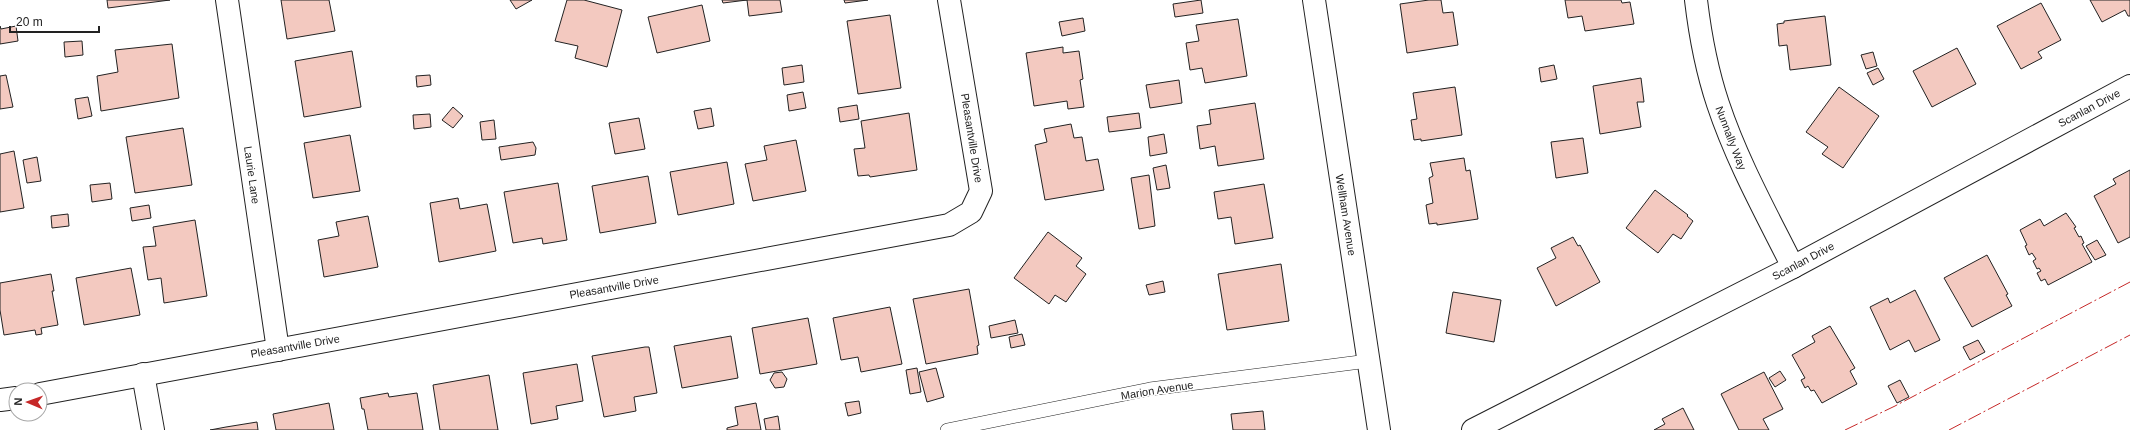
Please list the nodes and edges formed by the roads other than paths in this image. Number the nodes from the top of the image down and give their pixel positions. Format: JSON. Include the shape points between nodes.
{"nodes":[{"id":1,"x":227,"y":0,"type":"edge"},
{"id":2,"x":949,"y":0,"type":"edge"},
{"id":3,"x":1314,"y":0,"type":"edge"},
{"id":4,"x":1696,"y":0,"type":"edge"},
{"id":5,"x":2130,"y":86,"type":"edge"},
{"id":6,"x":1793,"y":267,"type":"junction"},
{"id":7,"x":278,"y":350,"type":"junction"},
{"id":8,"x":1368,"y":361,"type":"junction"},
{"id":9,"x":143,"y":374,"type":"junction"},
{"id":10,"x":48,"y":392,"type":"edge"},
{"id":11,"x":153,"y":430,"type":"edge"},
{"id":12,"x":947,"y":430,"type":"edge"},
{"id":13,"x":1378,"y":430,"type":"edge"},
{"id":14,"x":1473,"y":430,"type":"edge"}],
"edges":[{"from":1,"to":7,"type":"street","name":"Laurie Lane"},
{"from":2,"to":7,"type":"street","name":"Pleasantville Drive","via":[[981,191],[971,212],[950,225]]},
{"from":3,"to":8,"type":"street","name":"Wellham Avenue"},
{"from":4,"to":6,"type":"street","name":"Nunnally Way","via":[[1717,103],[1745,174]]},
{"from":5,"to":6,"type":"street","name":"Scanlan Drive"},
{"from":6,"to":14,"type":"street","name":"Scanlan Drive"},
{"from":7,"to":9,"type":"street","name":"Pleasantville Drive"},
{"from":8,"to":12,"type":"lane","name":"Marion Avenue","via":[[1150,390]]},
{"from":8,"to":13,"type":"street","name":"Wellham Avenue"},
{"from":9,"to":10,"type":"street","name":"Pleasantville Drive"},
{"from":9,"to":11,"type":"street"}]}
